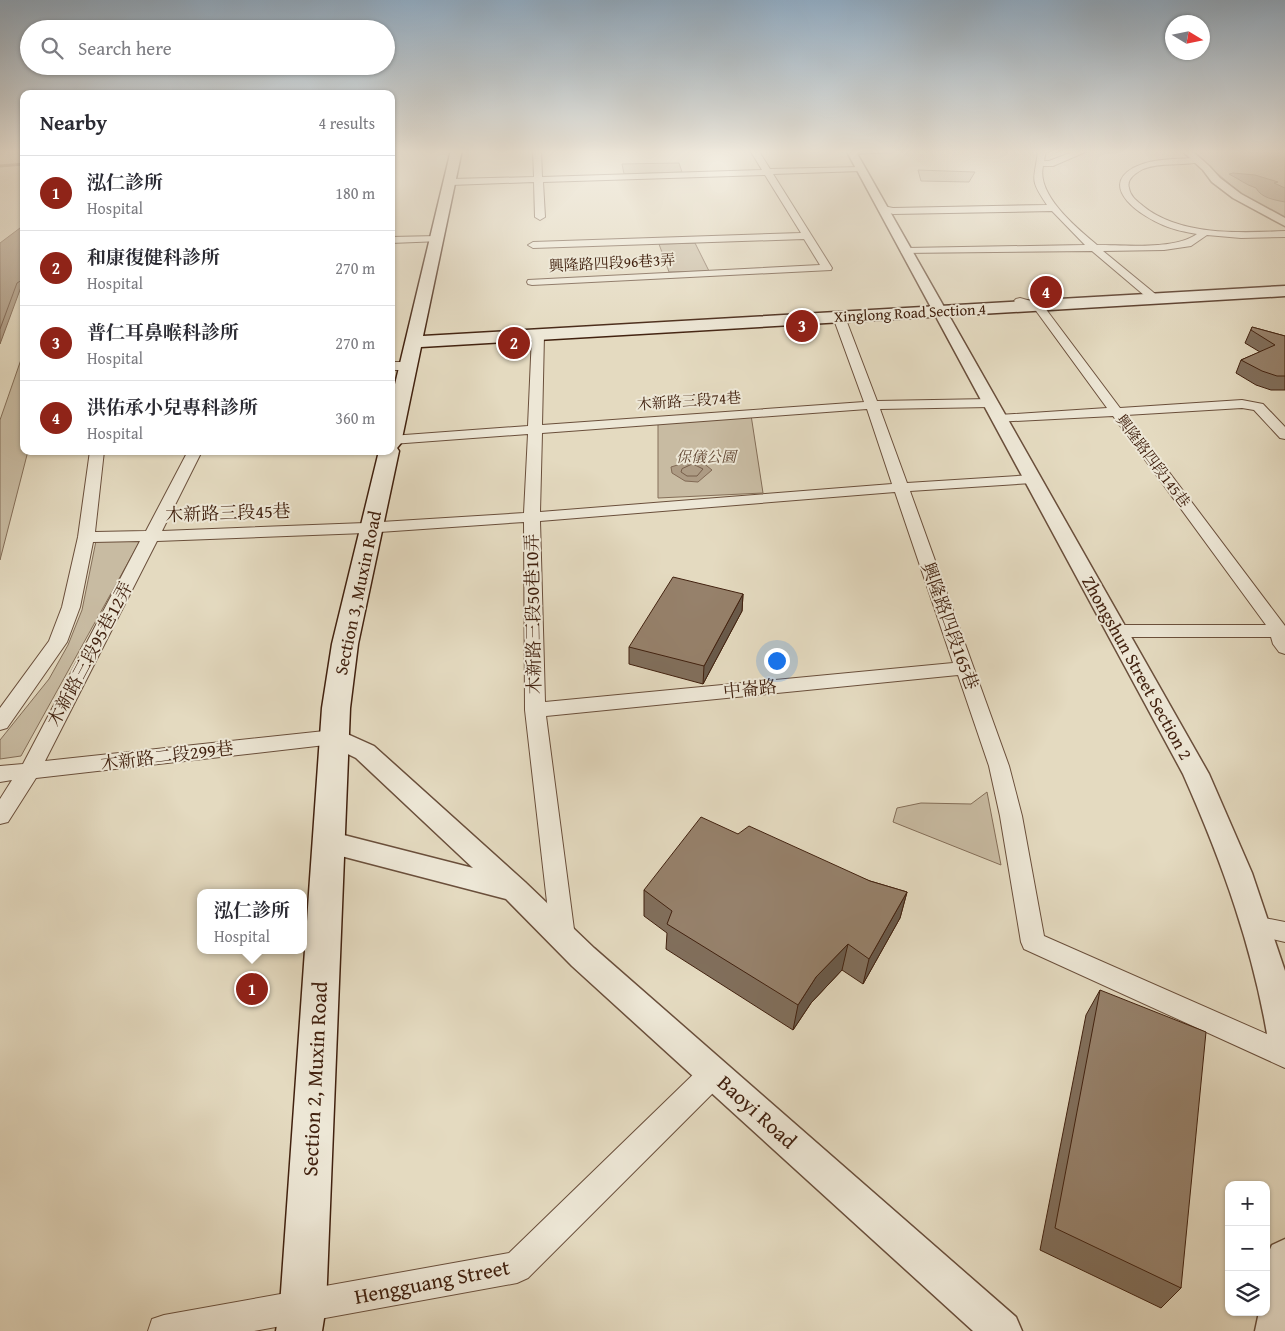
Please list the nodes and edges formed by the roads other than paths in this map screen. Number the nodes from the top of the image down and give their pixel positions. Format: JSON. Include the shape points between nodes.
{"nodes":[{"id":1,"x":444,"y":212,"type":"edge"},
{"id":2,"x":540,"y":212,"type":"edge"},
{"id":3,"x":792,"y":212,"type":"edge"},
{"id":4,"x":885,"y":212,"type":"edge"},
{"id":5,"x":1057,"y":212,"type":"edge"},
{"id":6,"x":1146,"y":212,"type":"edge"},
{"id":7,"x":1266,"y":212,"type":"edge"},
{"id":8,"x":540,"y":217,"type":"dead end"},
{"id":9,"x":1285,"y":223,"type":"edge"},
{"id":10,"x":1207,"y":231,"type":"junction"},
{"id":11,"x":1285,"y":234,"type":"edge"},
{"id":12,"x":806,"y":236,"type":"junction"},
{"id":13,"x":438,"y":239,"type":"junction"},
{"id":14,"x":395,"y":240,"type":"edge"},
{"id":15,"x":533,"y":245,"type":"dead end"},
{"id":16,"x":1094,"y":247,"type":"junction"},
{"id":17,"x":906,"y":251,"type":"junction"},
{"id":18,"x":532,"y":282,"type":"dead end"},
{"id":19,"x":1285,"y":286,"type":"edge"},
{"id":20,"x":1285,"y":291,"type":"edge"},
{"id":21,"x":1153,"y":296,"type":"junction"},
{"id":22,"x":1020,"y":301,"type":"junction"},
{"id":23,"x":1038,"y":306,"type":"junction"},
{"id":24,"x":937,"y":309,"type":"junction"},
{"id":25,"x":839,"y":317,"type":"junction"},
{"id":26,"x":538,"y":335,"type":"junction"},
{"id":27,"x":415,"y":339,"type":"junction"},
{"id":28,"x":400,"y":366,"type":"edge"},
{"id":29,"x":872,"y":404,"type":"junction"},
{"id":30,"x":994,"y":411,"type":"junction"},
{"id":31,"x":1116,"y":411,"type":"junction"},
{"id":32,"x":395,"y":413,"type":"edge"},
{"id":33,"x":536,"y":429,"type":"junction"},
{"id":34,"x":1284,"y":435,"type":"edge"},
{"id":35,"x":395,"y":441,"type":"edge"},
{"id":36,"x":96,"y":455,"type":"edge"},
{"id":37,"x":193,"y":455,"type":"edge"},
{"id":38,"x":388,"y":455,"type":"edge"},
{"id":39,"x":1032,"y":479,"type":"junction"},
{"id":40,"x":899,"y":486,"type":"junction"},
{"id":41,"x":532,"y":517,"type":"junction"},
{"id":42,"x":372,"y":528,"type":"junction"},
{"id":43,"x":152,"y":536,"type":"junction"},
{"id":44,"x":86,"y":537,"type":"junction"},
{"id":45,"x":1116,"y":631,"type":"junction"},
{"id":46,"x":1279,"y":631,"type":"junction"},
{"id":47,"x":1285,"y":648,"type":"edge"},
{"id":48,"x":966,"y":668,"type":"junction"},
{"id":49,"x":534,"y":710,"type":"junction"},
{"id":50,"x":0,"y":723,"type":"edge"},
{"id":51,"x":334,"y":736,"type":"junction"},
{"id":52,"x":29,"y":772,"type":"junction"},
{"id":53,"x":0,"y":774,"type":"edge"},
{"id":54,"x":0,"y":816,"type":"edge"},
{"id":55,"x":328,"y":842,"type":"junction"},
{"id":56,"x":515,"y":890,"type":"junction"},
{"id":57,"x":1258,"y":927,"type":"junction"},
{"id":58,"x":1285,"y":932,"type":"edge"},
{"id":59,"x":563,"y":936,"type":"junction"},
{"id":60,"x":1285,"y":1046,"type":"edge"},
{"id":61,"x":1285,"y":1055,"type":"edge"},
{"id":62,"x":714,"y":1073,"type":"junction"},
{"id":63,"x":1285,"y":1258,"type":"edge"},
{"id":64,"x":301,"y":1319,"type":"edge"},
{"id":65,"x":164,"y":1331,"type":"edge"},
{"id":66,"x":1002,"y":1331,"type":"edge"},
{"id":67,"x":1275,"y":1331,"type":"edge"}],
"edges":[{"from":1,"to":13,"type":"main road"},
{"from":2,"to":8,"type":"street"},
{"from":3,"to":12,"type":"street"},
{"from":4,"to":17,"type":"street","name":"Zhongshun Street Section 2"},
{"from":5,"to":16,"type":"street"},
{"from":6,"to":10,"type":"street","via":[[1177,226]]},
{"from":7,"to":9,"type":"street"},
{"from":10,"to":11,"type":"street"},
{"from":10,"to":16,"type":"street","via":[[1197,240],[1176,246]]},
{"from":12,"to":15,"type":"street"},
{"from":12,"to":18,"type":"street","name":"興隆路四段96巷3弄","via":[[827,268]]},
{"from":13,"to":14,"type":"street"},
{"from":13,"to":27,"type":"main road"},
{"from":16,"to":17,"type":"street"},
{"from":16,"to":21,"type":"street"},
{"from":17,"to":24,"type":"street","name":"Zhongshun Street Section 2"},
{"from":19,"to":21,"type":"main road","name":"Xinglong Road Section 4"},
{"from":20,"to":21,"type":"main road","name":"Xinglong Road Section 4"},
{"from":21,"to":22,"type":"main road","name":"Xinglong Road Section 4"},
{"from":21,"to":23,"type":"main road","name":"Xinglong Road Section 4"},
{"from":22,"to":23,"type":"street"},
{"from":22,"to":24,"type":"main road","name":"Xinglong Road Section 4"},
{"from":23,"to":24,"type":"main road","name":"Xinglong Road Section 4"},
{"from":23,"to":31,"type":"street","name":"興隆路四段145巷"},
{"from":24,"to":25,"type":"main road","name":"Xinglong Road Section 4"},
{"from":24,"to":27,"type":"main road","name":"Xinglong Road Section 4"},
{"from":24,"to":30,"type":"street","name":"Zhongshun Street Section 2"},
{"from":25,"to":26,"type":"main road","name":"Xinglong Road Section 4"},
{"from":25,"to":29,"type":"street","name":"興隆路四段165巷"},
{"from":26,"to":27,"type":"main road","name":"Xinglong Road Section 4"},
{"from":26,"to":33,"type":"street","name":"木新路三段50巷10弄"},
{"from":27,"to":28,"type":"main road"},
{"from":28,"to":32,"type":"main road"},
{"from":29,"to":30,"type":"street","name":"木新路三段74巷"},
{"from":29,"to":33,"type":"street","name":"木新路三段74巷"},
{"from":29,"to":40,"type":"street","name":"興隆路四段165巷"},
{"from":30,"to":31,"type":"street"},
{"from":30,"to":39,"type":"street","name":"Zhongshun Street Section 2"},
{"from":31,"to":34,"type":"street","via":[[1230,403],[1251,405],[1263,410]]},
{"from":31,"to":46,"type":"street","name":"興隆路四段145巷"},
{"from":33,"to":35,"type":"street","name":"木新路三段74巷"},
{"from":33,"to":41,"type":"street","name":"木新路三段50巷10弄"},
{"from":36,"to":44,"type":"street"},
{"from":37,"to":43,"type":"street","name":"木新路三段95巷12弄"},
{"from":38,"to":42,"type":"main road","name":"Section 3, Muxin Road"},
{"from":39,"to":40,"type":"street","name":"木新路三段45巷"},
{"from":39,"to":45,"type":"street","name":"Zhongshun Street Section 2"},
{"from":40,"to":41,"type":"street","name":"木新路三段45巷"},
{"from":40,"to":48,"type":"street","name":"興隆路四段165巷"},
{"from":41,"to":42,"type":"street","name":"木新路三段45巷"},
{"from":41,"to":49,"type":"street","name":"木新路三段50巷10弄"},
{"from":42,"to":43,"type":"street","name":"木新路三段45巷"},
{"from":42,"to":51,"type":"main road","name":"Section 3, Muxin Road","via":[[343,652]]},
{"from":43,"to":44,"type":"street","name":"木新路三段45巷"},
{"from":43,"to":52,"type":"street","name":"木新路三段95巷12弄"},
{"from":44,"to":50,"type":"street","via":[[72,607],[58,642]]},
{"from":45,"to":46,"type":"street"},
{"from":45,"to":57,"type":"street","name":"Zhongshun Street Section 2","via":[[1196,774],[1229,845]]},
{"from":46,"to":47,"type":"street","name":"興隆路四段145巷"},
{"from":48,"to":49,"type":"street","name":"中崙路"},
{"from":48,"to":61,"type":"street","name":"興隆路四段165巷","via":[[999,766],[1033,942]]},
{"from":49,"to":59,"type":"street"},
{"from":51,"to":52,"type":"street","name":"木新路二段299巷"},
{"from":51,"to":55,"type":"main road","name":"Section 2, Muxin Road"},
{"from":51,"to":56,"type":"street","name":"Baoyi Road","via":[[365,752]]},
{"from":52,"to":53,"type":"street","name":"木新路二段299巷"},
{"from":52,"to":54,"type":"street"},
{"from":55,"to":56,"type":"street"},
{"from":55,"to":64,"type":"main road","name":"Section 2, Muxin Road"},
{"from":56,"to":59,"type":"street","name":"Baoyi Road"},
{"from":57,"to":58,"type":"street"},
{"from":57,"to":60,"type":"street","name":"Zhongshun Street Section 2","via":[[1280,1011]]},
{"from":59,"to":62,"type":"street","name":"Baoyi Road"},
{"from":62,"to":64,"type":"street","name":"Hengguang Street","via":[[518,1267]]},
{"from":62,"to":66,"type":"street","name":"Baoyi Road"},
{"from":63,"to":67,"type":"street"},
{"from":64,"to":65,"type":"street","name":"Hengguang Street"}]}
